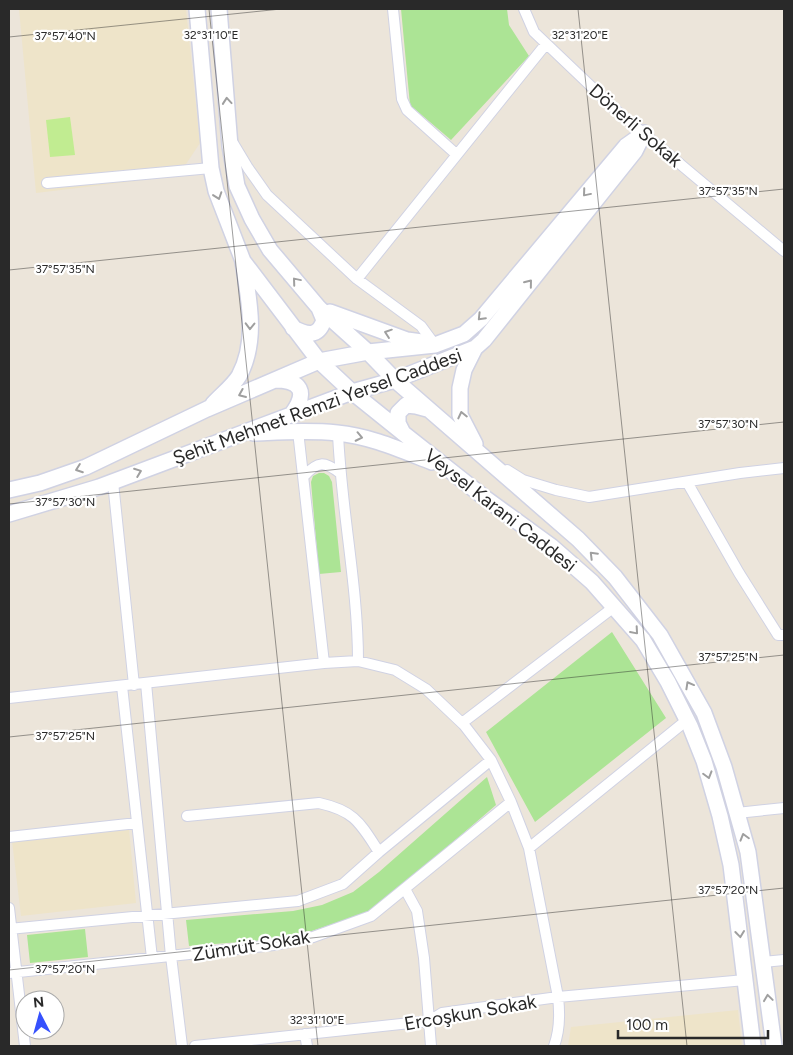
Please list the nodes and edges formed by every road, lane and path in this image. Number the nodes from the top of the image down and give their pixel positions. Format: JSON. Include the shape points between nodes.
{"nodes":[{"id":1,"x":197,"y":9,"type":"edge"},
{"id":2,"x":219,"y":9,"type":"edge"},
{"id":3,"x":393,"y":9,"type":"edge"},
{"id":4,"x":524,"y":9,"type":"edge"},
{"id":5,"x":546,"y":44,"type":"junction"},
{"id":6,"x":644,"y":133,"type":"junction"},
{"id":7,"x":230,"y":138,"type":"junction"},
{"id":8,"x":456,"y":154,"type":"junction"},
{"id":9,"x":211,"y":168,"type":"junction"},
{"id":10,"x":48,"y":183,"type":"dead end"},
{"id":11,"x":784,"y":251,"type":"edge"},
{"id":12,"x":242,"y":261,"type":"junction"},
{"id":13,"x":357,"y":279,"type":"junction"},
{"id":14,"x":319,"y":308,"type":"junction"},
{"id":15,"x":293,"y":328,"type":"junction"},
{"id":16,"x":435,"y":345,"type":"junction"},
{"id":17,"x":475,"y":348,"type":"junction"},
{"id":18,"x":368,"y":352,"type":"junction"},
{"id":19,"x":319,"y":361,"type":"junction"},
{"id":20,"x":275,"y":380,"type":"junction"},
{"id":21,"x":395,"y":380,"type":"junction"},
{"id":22,"x":352,"y":392,"type":"junction"},
{"id":23,"x":208,"y":409,"type":"junction"},
{"id":24,"x":429,"y":409,"type":"junction"},
{"id":25,"x":292,"y":414,"type":"junction"},
{"id":26,"x":298,"y":431,"type":"junction"},
{"id":27,"x":338,"y":433,"type":"junction"},
{"id":28,"x":403,"y":433,"type":"junction"},
{"id":29,"x":241,"y":434,"type":"junction"},
{"id":30,"x":484,"y":458,"type":"junction"},
{"id":31,"x":446,"y":467,"type":"junction"},
{"id":32,"x":784,"y":468,"type":"edge"},
{"id":33,"x":340,"y":473,"type":"junction"},
{"id":34,"x":304,"y":476,"type":"junction"},
{"id":35,"x":113,"y":482,"type":"junction"},
{"id":36,"x":687,"y":482,"type":"junction"},
{"id":37,"x":9,"y":490,"type":"edge"},
{"id":38,"x":9,"y":514,"type":"edge"},
{"id":39,"x":614,"y":607,"type":"junction"},
{"id":40,"x":784,"y":635,"type":"edge"},
{"id":41,"x":358,"y":661,"type":"junction"},
{"id":42,"x":324,"y":663,"type":"junction"},
{"id":43,"x":146,"y":683,"type":"junction"},
{"id":44,"x":134,"y":685,"type":"junction"},
{"id":45,"x":122,"y":686,"type":"junction"},
{"id":46,"x":9,"y":698,"type":"edge"},
{"id":47,"x":687,"y":720,"type":"junction"},
{"id":48,"x":462,"y":723,"type":"junction"},
{"id":49,"x":491,"y":760,"type":"junction"},
{"id":50,"x":511,"y":802,"type":"junction"},
{"id":51,"x":784,"y":808,"type":"edge"},
{"id":52,"x":737,"y":813,"type":"junction"},
{"id":53,"x":187,"y":816,"type":"dead end"},
{"id":54,"x":137,"y":823,"type":"junction"},
{"id":55,"x":9,"y":837,"type":"edge"},
{"id":56,"x":529,"y":848,"type":"junction"},
{"id":57,"x":379,"y":852,"type":"junction"},
{"id":58,"x":405,"y":889,"type":"junction"},
{"id":59,"x":9,"y":908,"type":"edge"},
{"id":60,"x":167,"y":912,"type":"junction"},
{"id":61,"x":147,"y":915,"type":"junction"},
{"id":62,"x":10,"y":929,"type":"edge"},
{"id":63,"x":171,"y":956,"type":"junction"},
{"id":64,"x":152,"y":958,"type":"junction"},
{"id":65,"x":784,"y":960,"type":"edge"},
{"id":66,"x":763,"y":962,"type":"junction"},
{"id":67,"x":12,"y":972,"type":"edge"},
{"id":68,"x":745,"y":980,"type":"junction"},
{"id":69,"x":558,"y":998,"type":"junction"},
{"id":70,"x":429,"y":1021,"type":"junction"},
{"id":71,"x":305,"y":1034,"type":"junction"},
{"id":72,"x":25,"y":1046,"type":"edge"},
{"id":73,"x":182,"y":1046,"type":"edge"},
{"id":74,"x":195,"y":1046,"type":"edge"},
{"id":75,"x":307,"y":1046,"type":"edge"},
{"id":76,"x":432,"y":1046,"type":"edge"},
{"id":77,"x":554,"y":1046,"type":"edge"},
{"id":78,"x":754,"y":1046,"type":"edge"},
{"id":79,"x":774,"y":1046,"type":"edge"}],
"edges":[{"from":1,"to":9,"type":"main road","name":"Veysel Karani Caddesi"},
{"from":7,"to":2,"type":"main road","name":"Veysel Karani Caddesi","one_way":true},
{"from":3,"to":8,"type":"street","via":[[402,99],[407,110]]},
{"from":4,"to":5,"type":"street","name":"Dönerli Sokak","via":[[534,32]]},
{"from":5,"to":6,"type":"street","name":"Dönerli Sokak"},
{"from":5,"to":8,"type":"street"},
{"from":6,"to":11,"type":"street","name":"Dönerli Sokak"},
{"from":6,"to":16,"type":"main road","name":"Şehit Mehmet Remzi Yersel Caddesi","one_way":true,"via":[[626,146],[481,319],[464,334]]},
{"from":17,"to":6,"type":"main road","name":"Şehit Mehmet Remzi Yersel Caddesi","one_way":true,"via":[[635,151]]},
{"from":7,"to":13,"type":"street","via":[[267,195]]},
{"from":14,"to":7,"type":"main road","name":"Veysel Karani Caddesi","one_way":true,"via":[[270,250],[252,219],[237,186]]},
{"from":8,"to":13,"type":"street"},
{"from":9,"to":10,"type":"street"},
{"from":9,"to":12,"type":"main road","name":"Veysel Karani Caddesi","one_way":true,"via":[[216,191]]},
{"from":12,"to":15,"type":"main road","name":"Veysel Karani Caddesi"},
{"from":12,"to":23,"type":"main road","one_way":true,"via":[[251,326],[248,352],[238,377]]},
{"from":13,"to":16,"type":"street","via":[[421,326]]},
{"from":14,"to":15,"type":"main road","via":[[324,320],[321,329],[314,334]]},
{"from":16,"to":14,"type":"main road","one_way":true,"via":[[407,340]]},
{"from":14,"to":18,"type":"main road","name":"Veysel Karani Caddesi"},
{"from":15,"to":19,"type":"main road","name":"Veysel Karani Caddesi"},
{"from":16,"to":18,"type":"main road","name":"Şehit Mehmet Remzi Yersel Caddesi"},
{"from":17,"to":21,"type":"main road","name":"Şehit Mehmet Remzi Yersel Caddesi"},
{"from":30,"to":17,"type":"main road","one_way":true,"via":[[460,415],[464,370]]},
{"from":18,"to":19,"type":"main road","name":"Şehit Mehmet Remzi Yersel Caddesi"},
{"from":18,"to":21,"type":"main road","name":"Veysel Karani Caddesi"},
{"from":19,"to":20,"type":"main road","name":"Şehit Mehmet Remzi Yersel Caddesi"},
{"from":19,"to":22,"type":"main road","name":"Veysel Karani Caddesi"},
{"from":20,"to":23,"type":"main road","name":"Şehit Mehmet Remzi Yersel Caddesi","one_way":true},
{"from":20,"to":25,"type":"main road","via":[[289,380],[298,386],[301,394]]},
{"from":21,"to":22,"type":"main road","name":"Şehit Mehmet Remzi Yersel Caddesi"},
{"from":21,"to":24,"type":"main road","name":"Veysel Karani Caddesi"},
{"from":22,"to":25,"type":"main road","name":"Şehit Mehmet Remzi Yersel Caddesi"},
{"from":22,"to":28,"type":"main road","name":"Veysel Karani Caddesi"},
{"from":23,"to":37,"type":"main road","name":"Şehit Mehmet Remzi Yersel Caddesi","one_way":true,"via":[[86,466],[40,483]]},
{"from":24,"to":28,"type":"main road","via":[[406,405],[398,413]]},
{"from":24,"to":30,"type":"main road","name":"Veysel Karani Caddesi"},
{"from":25,"to":29,"type":"main road","name":"Şehit Mehmet Remzi Yersel Caddesi"},
{"from":26,"to":27,"type":"main road"},
{"from":26,"to":29,"type":"main road"},
{"from":26,"to":34,"type":"street"},
{"from":27,"to":31,"type":"main road","one_way":true,"via":[[381,442]]},
{"from":27,"to":33,"type":"street"},
{"from":28,"to":31,"type":"main road","name":"Veysel Karani Caddesi"},
{"from":35,"to":29,"type":"main road","name":"Şehit Mehmet Remzi Yersel Caddesi","one_way":true},
{"from":30,"to":36,"type":"street","via":[[524,480],[589,497]]},
{"from":52,"to":30,"type":"main road","name":"Veysel Karani Caddesi","one_way":true,"via":[[704,713],[660,635],[615,576]]},
{"from":31,"to":39,"type":"main road","name":"Veysel Karani Caddesi","via":[[551,546],[592,582]]},
{"from":32,"to":36,"type":"street"},
{"from":33,"to":34,"type":"street","via":[[329,465],[320,464],[313,466]]},
{"from":33,"to":41,"type":"street","via":[[358,633]]},
{"from":34,"to":42,"type":"street"},
{"from":35,"to":38,"type":"main road","name":"Şehit Mehmet Remzi Yersel Caddesi"},
{"from":35,"to":44,"type":"street"},
{"from":36,"to":40,"type":"street","via":[[778,635]]},
{"from":39,"to":47,"type":"main road","name":"Veysel Karani Caddesi","one_way":true,"via":[[643,640]]},
{"from":39,"to":48,"type":"street"},
{"from":41,"to":42,"type":"street"},
{"from":41,"to":48,"type":"street","via":[[396,670],[426,690]]},
{"from":42,"to":43,"type":"street"},
{"from":43,"to":44,"type":"street"},
{"from":43,"to":60,"type":"street"},
{"from":44,"to":45,"type":"street"},
{"from":45,"to":46,"type":"street"},
{"from":45,"to":54,"type":"street"},
{"from":47,"to":56,"type":"street"},
{"from":47,"to":68,"type":"main road","name":"Veysel Karani Caddesi","one_way":true,"via":[[704,761],[731,865]]},
{"from":48,"to":49,"type":"street"},
{"from":49,"to":50,"type":"street"},
{"from":49,"to":57,"type":"street","name":"Zümrüt Sokak"},
{"from":50,"to":56,"type":"street"},
{"from":50,"to":58,"type":"street","name":"Zümrüt Sokak"},
{"from":51,"to":52,"type":"street"},
{"from":66,"to":52,"type":"main road","name":"Veysel Karani Caddesi","one_way":true,"via":[[748,852]]},
{"from":53,"to":57,"type":"street","via":[[319,803],[335,807],[357,820]]},
{"from":54,"to":55,"type":"street"},
{"from":54,"to":61,"type":"street"},
{"from":56,"to":69,"type":"street"},
{"from":57,"to":60,"type":"street","name":"Zümrüt Sokak","via":[[343,884],[298,901]]},
{"from":58,"to":63,"type":"street","name":"Zümrüt Sokak","via":[[371,916],[313,937],[274,945]]},
{"from":58,"to":70,"type":"street","via":[[417,911]]},
{"from":59,"to":62,"type":"street"},
{"from":60,"to":61,"type":"street","name":"Zümrüt Sokak"},
{"from":60,"to":63,"type":"street"},
{"from":61,"to":62,"type":"street","name":"Zümrüt Sokak"},
{"from":61,"to":64,"type":"street"},
{"from":62,"to":67,"type":"street"},
{"from":63,"to":64,"type":"street","name":"Zümrüt Sokak"},
{"from":63,"to":73,"type":"street"},
{"from":64,"to":67,"type":"street","name":"Zümrüt Sokak"},
{"from":65,"to":66,"type":"street"},
{"from":79,"to":66,"type":"main road","name":"Veysel Karani Caddesi","one_way":true},
{"from":67,"to":72,"type":"street"},
{"from":68,"to":69,"type":"street","name":"Ercoşkun Sokak"},
{"from":68,"to":78,"type":"main road","name":"Veysel Karani Caddesi"},
{"from":69,"to":70,"type":"street","name":"Ercoşkun Sokak","via":[[442,1012]]},
{"from":69,"to":77,"type":"street","via":[[560,1016]]},
{"from":70,"to":71,"type":"street","name":"Ercoşkun Sokak"},
{"from":70,"to":76,"type":"street"},
{"from":71,"to":74,"type":"street","name":"Ercoşkun Sokak"},
{"from":71,"to":75,"type":"street"}]}
